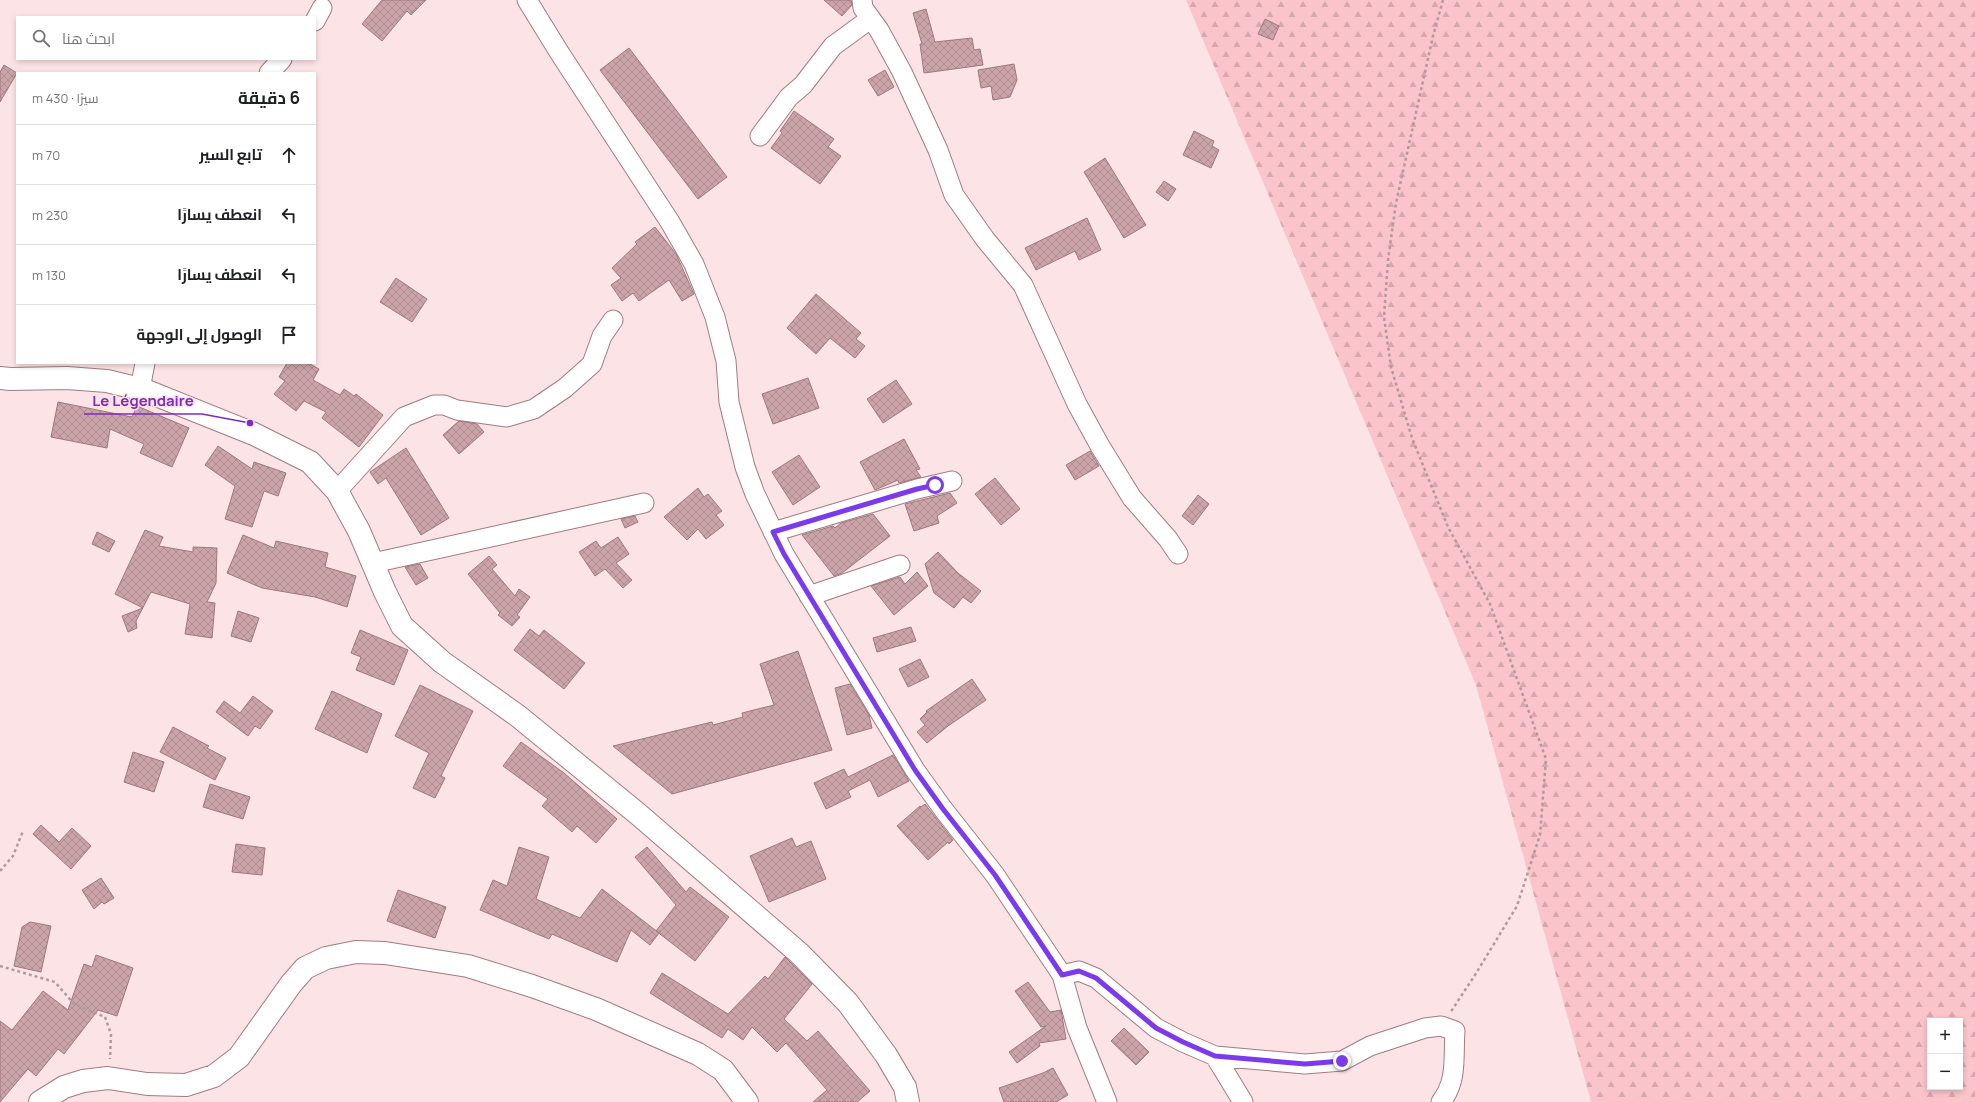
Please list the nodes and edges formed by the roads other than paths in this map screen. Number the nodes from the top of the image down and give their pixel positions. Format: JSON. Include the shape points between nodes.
{"nodes":[{"id":1,"x":528,"y":0,"type":"edge"},
{"id":2,"x":862,"y":0,"type":"edge"},
{"id":3,"x":870,"y":19,"type":"junction"},
{"id":4,"x":281,"y":60,"type":"edge"},
{"id":5,"x":270,"y":72,"type":"edge"},
{"id":6,"x":760,"y":136,"type":"dead end"},
{"id":7,"x":613,"y":320,"type":"dead end"},
{"id":8,"x":145,"y":364,"type":"edge"},
{"id":9,"x":0,"y":378,"type":"edge"},
{"id":10,"x":140,"y":389,"type":"junction"},
{"id":11,"x":952,"y":481,"type":"dead end"},
{"id":12,"x":337,"y":491,"type":"junction"},
{"id":13,"x":644,"y":503,"type":"dead end"},
{"id":14,"x":773,"y":532,"type":"junction"},
{"id":15,"x":1178,"y":554,"type":"dead end"},
{"id":16,"x":373,"y":563,"type":"junction"},
{"id":17,"x":900,"y":565,"type":"dead end"},
{"id":18,"x":809,"y":596,"type":"junction"},
{"id":19,"x":1062,"y":975,"type":"junction"},
{"id":20,"x":1215,"y":1056,"type":"junction"},
{"id":21,"x":40,"y":1102,"type":"edge"},
{"id":22,"x":747,"y":1102,"type":"edge"},
{"id":23,"x":908,"y":1102,"type":"edge"},
{"id":24,"x":1107,"y":1102,"type":"edge"},
{"id":25,"x":1243,"y":1102,"type":"edge"},
{"id":26,"x":1441,"y":1102,"type":"edge"}],
"edges":[{"from":1,"to":14,"type":"street","via":[[670,222],[694,264],[715,317],[726,361],[729,402],[745,467]]},
{"from":2,"to":3,"type":"street","via":[[863,8]]},
{"from":3,"to":6,"type":"street","via":[[833,46],[803,86],[785,101]]},
{"from":3,"to":15,"type":"street","via":[[902,72],[938,150],[954,195],[1023,286],[1077,404],[1100,446],[1132,498]]},
{"from":4,"to":5,"type":"street"},
{"from":7,"to":12,"type":"street","via":[[602,336],[592,364],[565,388],[534,409],[507,418],[457,410],[444,404],[434,405],[404,417]]},
{"from":8,"to":10,"type":"street"},
{"from":9,"to":10,"type":"main road","via":[[67,378],[107,382]]},
{"from":10,"to":12,"type":"main road","via":[[254,434],[310,462]]},
{"from":11,"to":14,"type":"street"},
{"from":12,"to":16,"type":"main road"},
{"from":13,"to":16,"type":"street"},
{"from":14,"to":18,"type":"street"},
{"from":16,"to":23,"type":"main road","via":[[402,626],[442,662],[536,730],[638,814],[799,953],[848,1003],[881,1048],[905,1087]]},
{"from":17,"to":18,"type":"street"},
{"from":18,"to":19,"type":"street","via":[[915,770],[995,875]]},
{"from":19,"to":20,"type":"street","via":[[1079,971],[1096,978],[1156,1028]]},
{"from":19,"to":24,"type":"street","via":[[1078,1028]]},
{"from":20,"to":25,"type":"street"},
{"from":20,"to":26,"type":"street","via":[[1305,1064],[1342,1061],[1370,1046],[1425,1028],[1441,1026],[1455,1031],[1453,1079],[1448,1093]]},
{"from":21,"to":22,"type":"main road","via":[[64,1087],[83,1081],[108,1078],[147,1084],[186,1085],[214,1076],[239,1056],[305,968],[326,958],[356,952],[385,953],[468,966],[596,1009],[704,1058],[723,1070]]}]}
